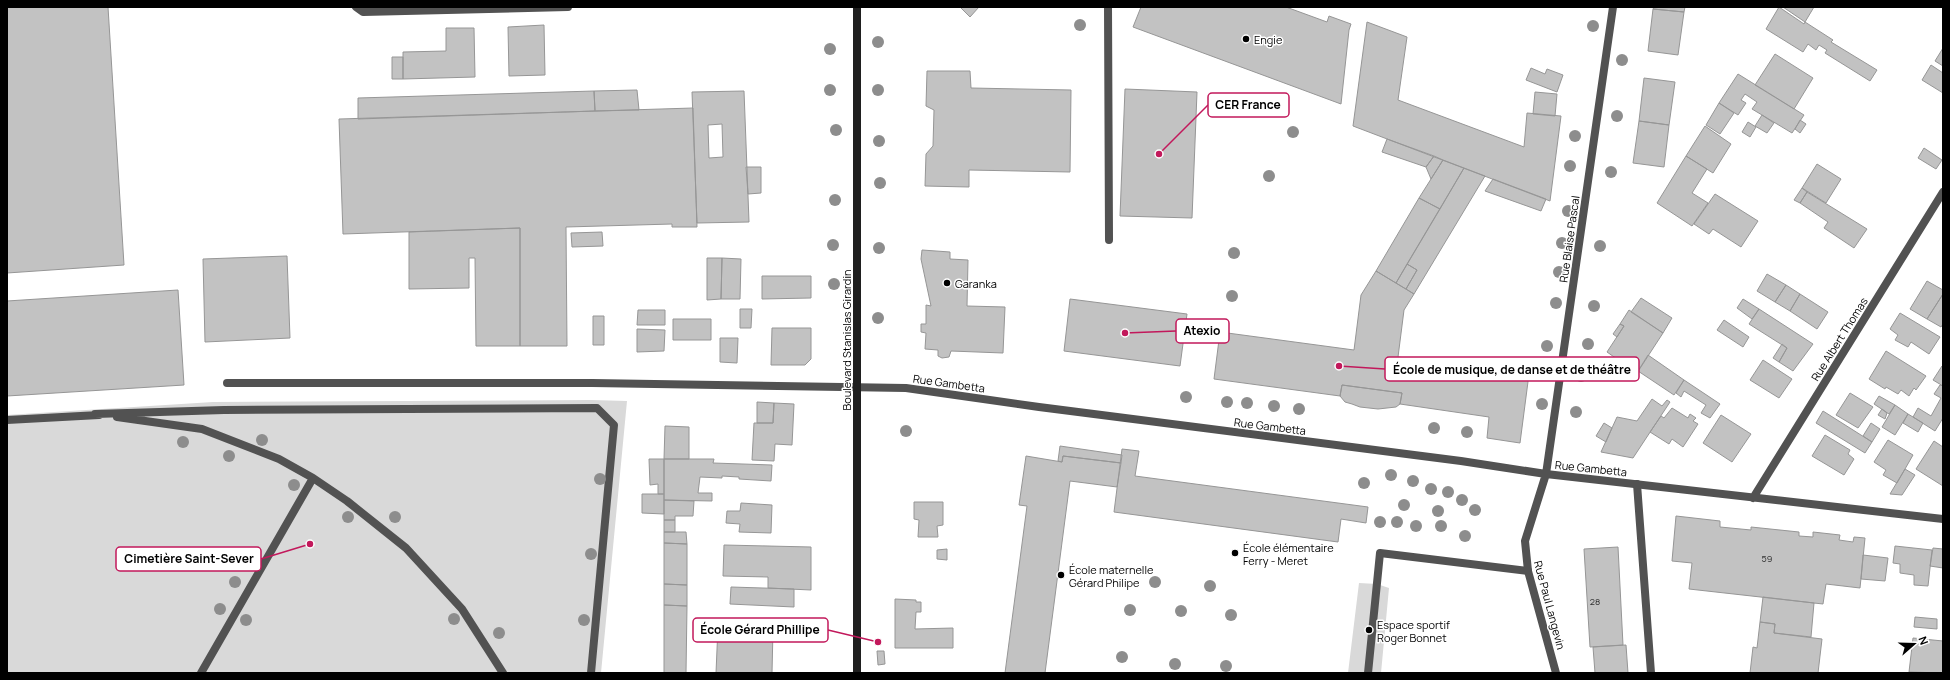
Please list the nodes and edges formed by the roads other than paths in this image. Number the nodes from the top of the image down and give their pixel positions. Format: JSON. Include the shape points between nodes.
{"nodes":[{"id":1,"x":356,"y":7,"type":"edge"},
{"id":2,"x":568,"y":7,"type":"edge"},
{"id":3,"x":857,"y":7,"type":"edge"},
{"id":4,"x":1108,"y":7,"type":"edge"},
{"id":5,"x":1613,"y":7,"type":"edge"},
{"id":6,"x":1943,"y":192,"type":"edge"},
{"id":7,"x":1109,"y":240,"type":"dead end"},
{"id":8,"x":227,"y":383,"type":"dead end"},
{"id":9,"x":858,"y":387,"type":"junction"},
{"id":10,"x":95,"y":414,"type":"junction"},
{"id":11,"x":7,"y":420,"type":"edge"},
{"id":12,"x":1546,"y":474,"type":"junction"},
{"id":13,"x":313,"y":478,"type":"junction"},
{"id":14,"x":1637,"y":484,"type":"junction"},
{"id":15,"x":1753,"y":498,"type":"junction"},
{"id":16,"x":1943,"y":519,"type":"edge"},
{"id":17,"x":1528,"y":571,"type":"junction"},
{"id":18,"x":201,"y":673,"type":"edge"},
{"id":19,"x":503,"y":673,"type":"edge"},
{"id":20,"x":591,"y":673,"type":"edge"},
{"id":21,"x":857,"y":673,"type":"edge"},
{"id":22,"x":1368,"y":673,"type":"edge"},
{"id":23,"x":1556,"y":673,"type":"edge"},
{"id":24,"x":1651,"y":673,"type":"edge"}],
"edges":[{"from":1,"to":2,"type":"street","via":[[363,12]]},
{"from":3,"to":9,"type":"main road","name":"Boulevard Stanislas Girardin"},
{"from":4,"to":7,"type":"street"},
{"from":5,"to":12,"type":"street","name":"Rue Blaise Pascal"},
{"from":6,"to":15,"type":"street","name":"Rue Albert Thomas"},
{"from":8,"to":9,"type":"street","name":"Rue Gambetta","via":[[592,383]]},
{"from":9,"to":12,"type":"street","name":"Rue Gambetta","via":[[906,388]]},
{"from":9,"to":21,"type":"main road","name":"Boulevard Stanislas Girardin"},
{"from":10,"to":11,"type":"street"},
{"from":10,"to":13,"type":"street","via":[[202,429],[279,459]]},
{"from":10,"to":20,"type":"street","via":[[224,410],[597,408],[614,425]]},
{"from":12,"to":14,"type":"street","name":"Rue Gambetta"},
{"from":12,"to":17,"type":"street","name":"Rue Paul Langevin","via":[[1525,541]]},
{"from":13,"to":18,"type":"street"},
{"from":13,"to":19,"type":"street","via":[[347,501],[406,548],[462,610]]},
{"from":14,"to":15,"type":"street","name":"Rue Gambetta"},
{"from":14,"to":24,"type":"street"},
{"from":15,"to":16,"type":"street","name":"Rue Gambetta"},
{"from":17,"to":22,"type":"street","via":[[1380,553]]},
{"from":17,"to":23,"type":"street","name":"Rue Paul Langevin"}]}
